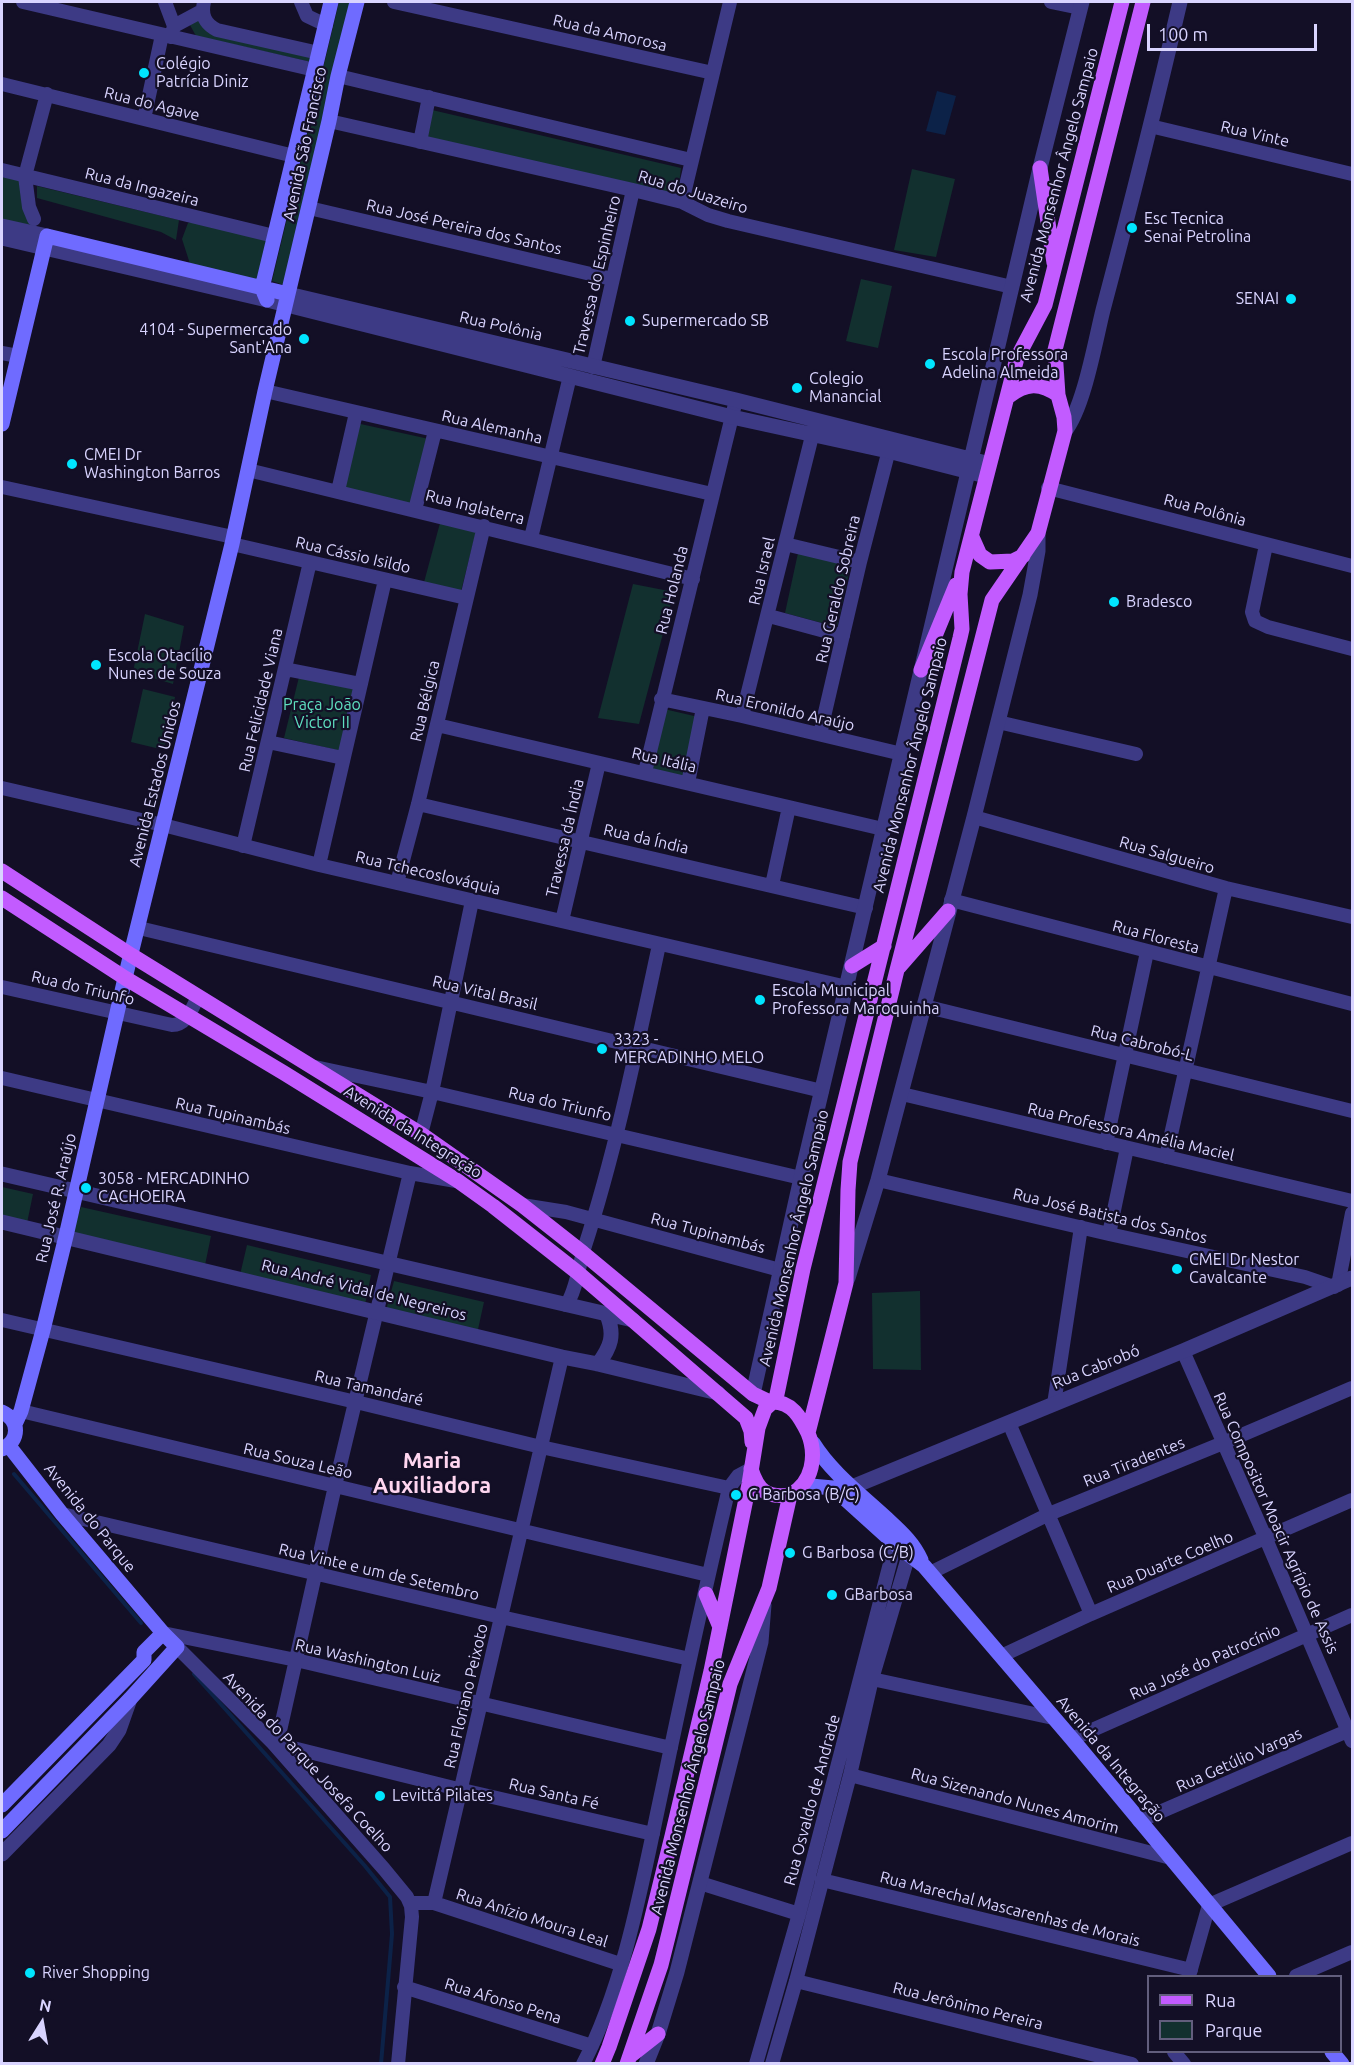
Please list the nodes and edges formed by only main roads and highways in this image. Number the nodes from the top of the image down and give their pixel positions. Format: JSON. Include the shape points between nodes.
{"nodes":[{"id":1,"x":332,"y":2,"type":"edge"},
{"id":2,"x":357,"y":2,"type":"edge"},
{"id":3,"x":1122,"y":2,"type":"edge"},
{"id":4,"x":1143,"y":2,"type":"edge"},
{"id":5,"x":1040,"y":168,"type":"road end"},
{"id":6,"x":1055,"y":266,"type":"junction"},
{"id":7,"x":264,"y":294,"type":"junction"},
{"id":8,"x":287,"y":300,"type":"junction"},
{"id":9,"x":1058,"y":395,"type":"junction"},
{"id":10,"x":1008,"y":396,"type":"junction"},
{"id":11,"x":2,"y":424,"type":"edge"},
{"id":12,"x":972,"y":537,"type":"junction"},
{"id":13,"x":1023,"y":556,"type":"junction"},
{"id":14,"x":962,"y":572,"type":"junction"},
{"id":15,"x":921,"y":670,"type":"road end"},
{"id":16,"x":2,"y":871,"type":"edge"},
{"id":17,"x":2,"y":898,"type":"edge"},
{"id":18,"x":51,"y":903,"type":"junction"},
{"id":19,"x":949,"y":905,"type":"road end"},
{"id":20,"x":39,"y":921,"type":"junction"},
{"id":21,"x":884,"y":946,"type":"junction"},
{"id":22,"x":131,"y":955,"type":"junction"},
{"id":23,"x":852,"y":966,"type":"road end"},
{"id":24,"x":897,"y":970,"type":"junction"},
{"id":25,"x":125,"y":978,"type":"junction"},
{"id":26,"x":773,"y":1402,"type":"junction"},
{"id":27,"x":2,"y":1412,"type":"edge"},
{"id":28,"x":18,"y":1418,"type":"junction"},
{"id":29,"x":810,"y":1438,"type":"junction"},
{"id":30,"x":5,"y":1447,"type":"edge"},
{"id":31,"x":753,"y":1452,"type":"junction"},
{"id":32,"x":751,"y":1469,"type":"junction"},
{"id":33,"x":796,"y":1492,"type":"junction"},
{"id":34,"x":927,"y":1569,"type":"junction"},
{"id":35,"x":706,"y":1594,"type":"road end"},
{"id":36,"x":145,"y":1613,"type":"junction"},
{"id":37,"x":720,"y":1627,"type":"junction"},
{"id":38,"x":163,"y":1633,"type":"junction"},
{"id":39,"x":144,"y":1656,"type":"junction"},
{"id":40,"x":157,"y":1672,"type":"junction"},
{"id":41,"x":2,"y":1805,"type":"edge"},
{"id":42,"x":2,"y":1831,"type":"edge"},
{"id":43,"x":1267,"y":1975,"type":"edge"},
{"id":44,"x":658,"y":2034,"type":"road end"},
{"id":45,"x":628,"y":2060,"type":"edge"},
{"id":46,"x":602,"y":2064,"type":"edge"}],
"edges":[{"from":1,"to":7,"type":"main road","name":"Avenida São Francisco","via":[[274,236]]},
{"from":2,"to":8,"type":"main road","name":"Avenida São Francisco"},
{"from":3,"to":6,"type":"main road","name":"Avenida Monsenhor Ângelo Sampaio"},
{"from":4,"to":9,"type":"main road","name":"Avenida Monsenhor Ângelo Sampaio","via":[[1058,341]]},
{"from":5,"to":6,"type":"main road"},
{"from":6,"to":10,"type":"main road","name":"Avenida Monsenhor Ângelo Sampaio","via":[[1045,305],[1017,358]]},
{"from":7,"to":8,"type":"main road","name":"Rua Polônia"},
{"from":7,"to":11,"type":"main road","name":"Rua Polônia","via":[[45,242]]},
{"from":8,"to":22,"type":"main road","name":"Avenida Estados Unidos"},
{"from":9,"to":10,"type":"main road","via":[[1035,385],[1024,386]]},
{"from":9,"to":13,"type":"main road","name":"Avenida Monsenhor Ângelo Sampaio","via":[[1065,431],[1038,533]]},
{"from":10,"to":12,"type":"main road","name":"Avenida Monsenhor Ângelo Sampaio"},
{"from":12,"to":13,"type":"main road","via":[[980,555],[990,562]]},
{"from":12,"to":14,"type":"main road","name":"Avenida Monsenhor Ângelo Sampaio"},
{"from":13,"to":24,"type":"main road","name":"Avenida Monsenhor Ângelo Sampaio","via":[[992,600]]},
{"from":14,"to":15,"type":"main road"},
{"from":14,"to":21,"type":"main road","name":"Avenida Monsenhor Ângelo Sampaio","via":[[962,629]]},
{"from":16,"to":18,"type":"main road","name":"Avenida da Integração"},
{"from":17,"to":20,"type":"main road","name":"Avenida da Integração"},
{"from":18,"to":20,"type":"main road"},
{"from":18,"to":22,"type":"main road","name":"Avenida da Integração"},
{"from":19,"to":24,"type":"main road"},
{"from":20,"to":25,"type":"main road","name":"Avenida da Integração"},
{"from":21,"to":23,"type":"main road"},
{"from":21,"to":26,"type":"main road","name":"Avenida Monsenhor Ângelo Sampaio"},
{"from":22,"to":25,"type":"main road","name":"Avenida Estados Unidos"},
{"from":22,"to":26,"type":"main road","name":"Avenida da Integração","via":[[421,1134],[522,1205],[753,1394]]},
{"from":24,"to":29,"type":"main road","name":"Avenida Monsenhor Ângelo Sampaio","via":[[850,1162],[846,1283]]},
{"from":25,"to":28,"type":"main road","name":"Rua José R. Araújo","via":[[66,1236]]},
{"from":25,"to":31,"type":"main road","name":"Avenida da Integração","via":[[493,1206],[577,1272],[746,1418]]},
{"from":26,"to":29,"type":"main road","via":[[792,1408]]},
{"from":26,"to":31,"type":"main road","name":"Avenida Monsenhor Ângelo Sampaio","via":[[761,1417]]},
{"from":27,"to":28,"type":"main road"},
{"from":28,"to":30,"type":"main road","name":"Rua José R. Araújo","via":[[15,1436]]},
{"from":29,"to":33,"type":"main road","name":"Avenida Monsenhor Ângelo Sampaio","via":[[812,1460],[808,1478]]},
{"from":29,"to":34,"type":"main road","via":[[822,1457],[905,1535]]},
{"from":30,"to":36,"type":"main road","name":"Avenida do Parque"},
{"from":31,"to":32,"type":"main road","name":"Avenida Monsenhor Ângelo Sampaio"},
{"from":32,"to":33,"type":"main road","via":[[761,1489],[771,1494]]},
{"from":32,"to":37,"type":"main road","name":"Avenida Monsenhor Ângelo Sampaio"},
{"from":33,"to":34,"type":"main road","via":[[811,1486],[833,1488]]},
{"from":33,"to":45,"type":"main road","name":"Avenida Monsenhor Ângelo Sampaio","via":[[764,1605],[730,1684],[667,1944]]},
{"from":34,"to":43,"type":"main road","name":"Avenida da Integração"},
{"from":35,"to":37,"type":"main road"},
{"from":36,"to":38,"type":"main road","name":"Avenida do Parque"},
{"from":36,"to":39,"type":"main road","via":[[151,1632]]},
{"from":37,"to":46,"type":"main road","name":"Avenida Monsenhor Ângelo Sampaio","via":[[649,1929]]},
{"from":38,"to":39,"type":"main road"},
{"from":38,"to":40,"type":"main road","name":"Avenida do Parque","via":[[177,1647]]},
{"from":39,"to":40,"type":"main road"},
{"from":39,"to":41,"type":"main road"},
{"from":40,"to":42,"type":"main road"},
{"from":44,"to":45,"type":"main road"}]}
